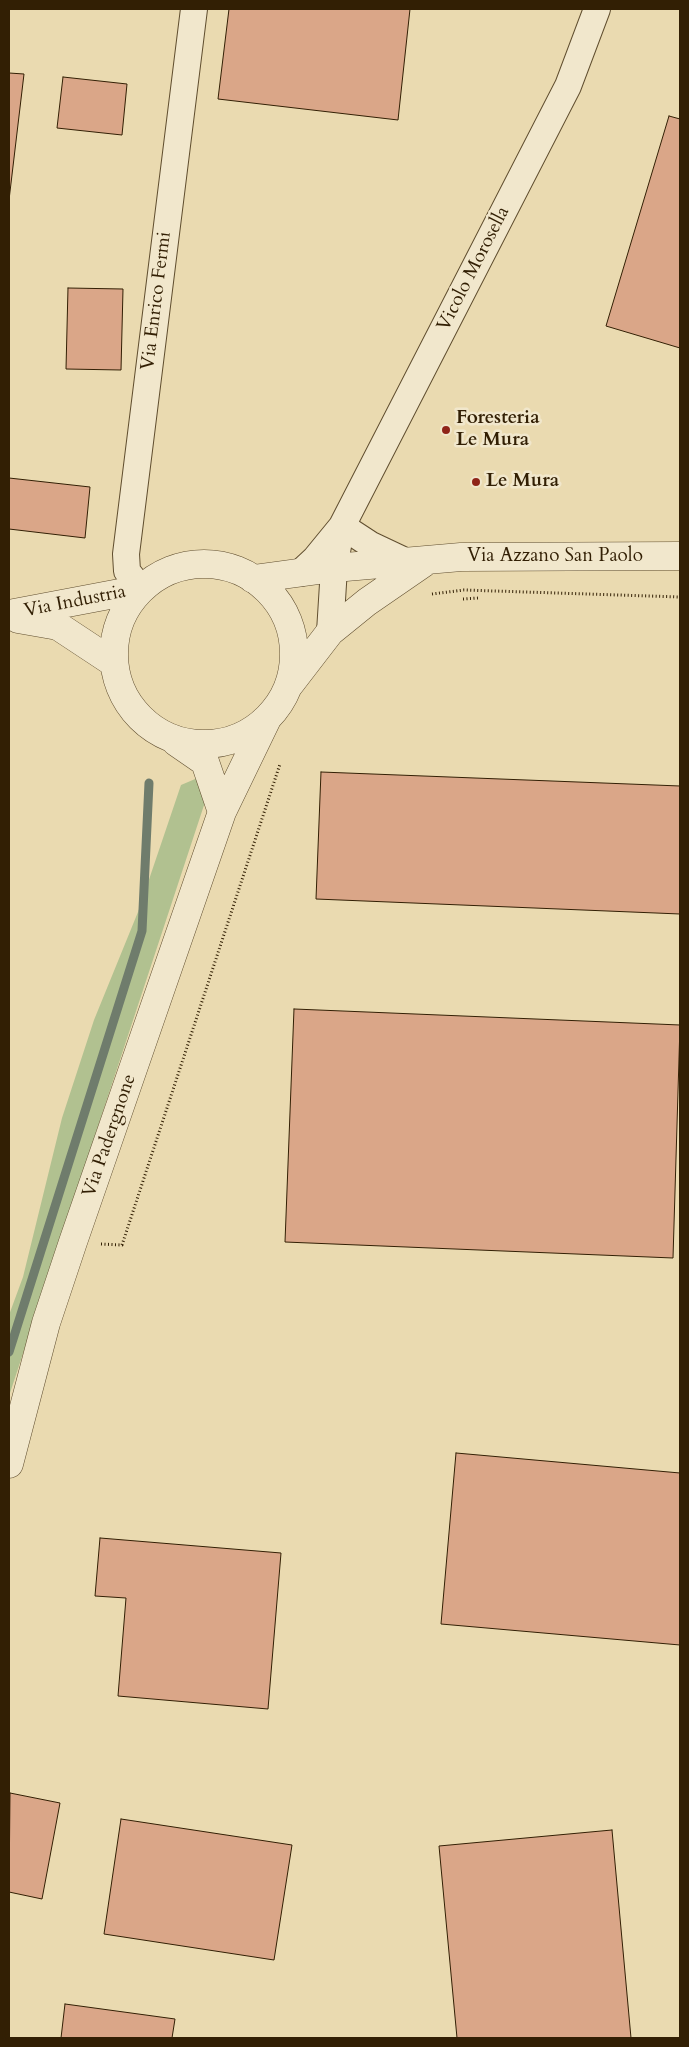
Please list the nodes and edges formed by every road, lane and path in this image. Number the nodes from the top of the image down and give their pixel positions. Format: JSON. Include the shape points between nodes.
{"nodes":[{"id":1,"x":194,"y":9,"type":"edge"},
{"id":2,"x":597,"y":9,"type":"edge"},
{"id":3,"x":342,"y":526,"type":"junction"},
{"id":4,"x":680,"y":556,"type":"edge"},
{"id":5,"x":418,"y":561,"type":"junction"},
{"id":6,"x":334,"y":568,"type":"junction"},
{"id":7,"x":300,"y":573,"type":"junction"},
{"id":8,"x":253,"y":579,"type":"junction"},
{"id":9,"x":141,"y":589,"type":"junction"},
{"id":10,"x":428,"y":596,"type":"dead end"},
{"id":11,"x":680,"y":597,"type":"edge"},
{"id":12,"x":479,"y":598,"type":"dead end"},
{"id":13,"x":463,"y":599,"type":"dead end"},
{"id":14,"x":9,"y":616,"type":"edge"},
{"id":15,"x":330,"y":632,"type":"junction"},
{"id":16,"x":114,"y":663,"type":"junction"},
{"id":17,"x":289,"y":686,"type":"junction"},
{"id":18,"x":267,"y":719,"type":"junction"},
{"id":19,"x":172,"y":739,"type":"junction"},
{"id":20,"x":282,"y":756,"type":"dead end"},
{"id":21,"x":222,"y":812,"type":"junction"},
{"id":22,"x":73,"y":1242,"type":"junction"},
{"id":23,"x":9,"y":1464,"type":"edge"}],
"edges":[{"from":1,"to":9,"type":"street","name":"Via Enrico Fermi","via":[[126,554],[127,571]]},
{"from":2,"to":3,"type":"street","name":"Vicolo Morosella","via":[[568,86]]},
{"from":3,"to":5,"type":"street","via":[[371,545]]},
{"from":3,"to":6,"type":"street"},
{"from":3,"to":7,"type":"street"},
{"from":4,"to":5,"type":"street","name":"Via Azzano San Paolo","via":[[461,557]]},
{"from":5,"to":6,"type":"street","name":"Via Azzano San Paolo"},
{"from":5,"to":15,"type":"street","name":"Via Azzano San Paolo"},
{"from":6,"to":7,"type":"street","name":"Via Azzano San Paolo"},
{"from":6,"to":15,"type":"street"},
{"from":7,"to":8,"type":"street","name":"Via Azzano San Paolo"},
{"from":8,"to":9,"type":"street","via":[[215,565],[195,565],[157,577]]},
{"from":8,"to":17,"type":"street","via":[[269,592],[290,626],[294,666]]},
{"from":9,"to":14,"type":"street","name":"Via Industria"},
{"from":9,"to":16,"type":"street","via":[[119,623],[114,642]]},
{"from":10,"to":11,"type":"path","via":[[464,590]]},
{"from":12,"to":13,"type":"path"},
{"from":14,"to":16,"type":"street","name":"Via Industria","via":[[58,626]]},
{"from":15,"to":17,"type":"street","name":"Via Azzano San Paolo"},
{"from":16,"to":19,"type":"street","via":[[126,701],[154,730]]},
{"from":17,"to":18,"type":"street"},
{"from":18,"to":19,"type":"street","via":[[238,737],[212,744]]},
{"from":18,"to":21,"type":"street","name":"Via Padergnone"},
{"from":19,"to":21,"type":"street","via":[[205,762]]},
{"from":20,"to":22,"type":"path","via":[[122,1245]]},
{"from":21,"to":22,"type":"street","name":"Via Padergnone"},
{"from":22,"to":23,"type":"street","name":"Via Padergnone","via":[[46,1323]]}]}
